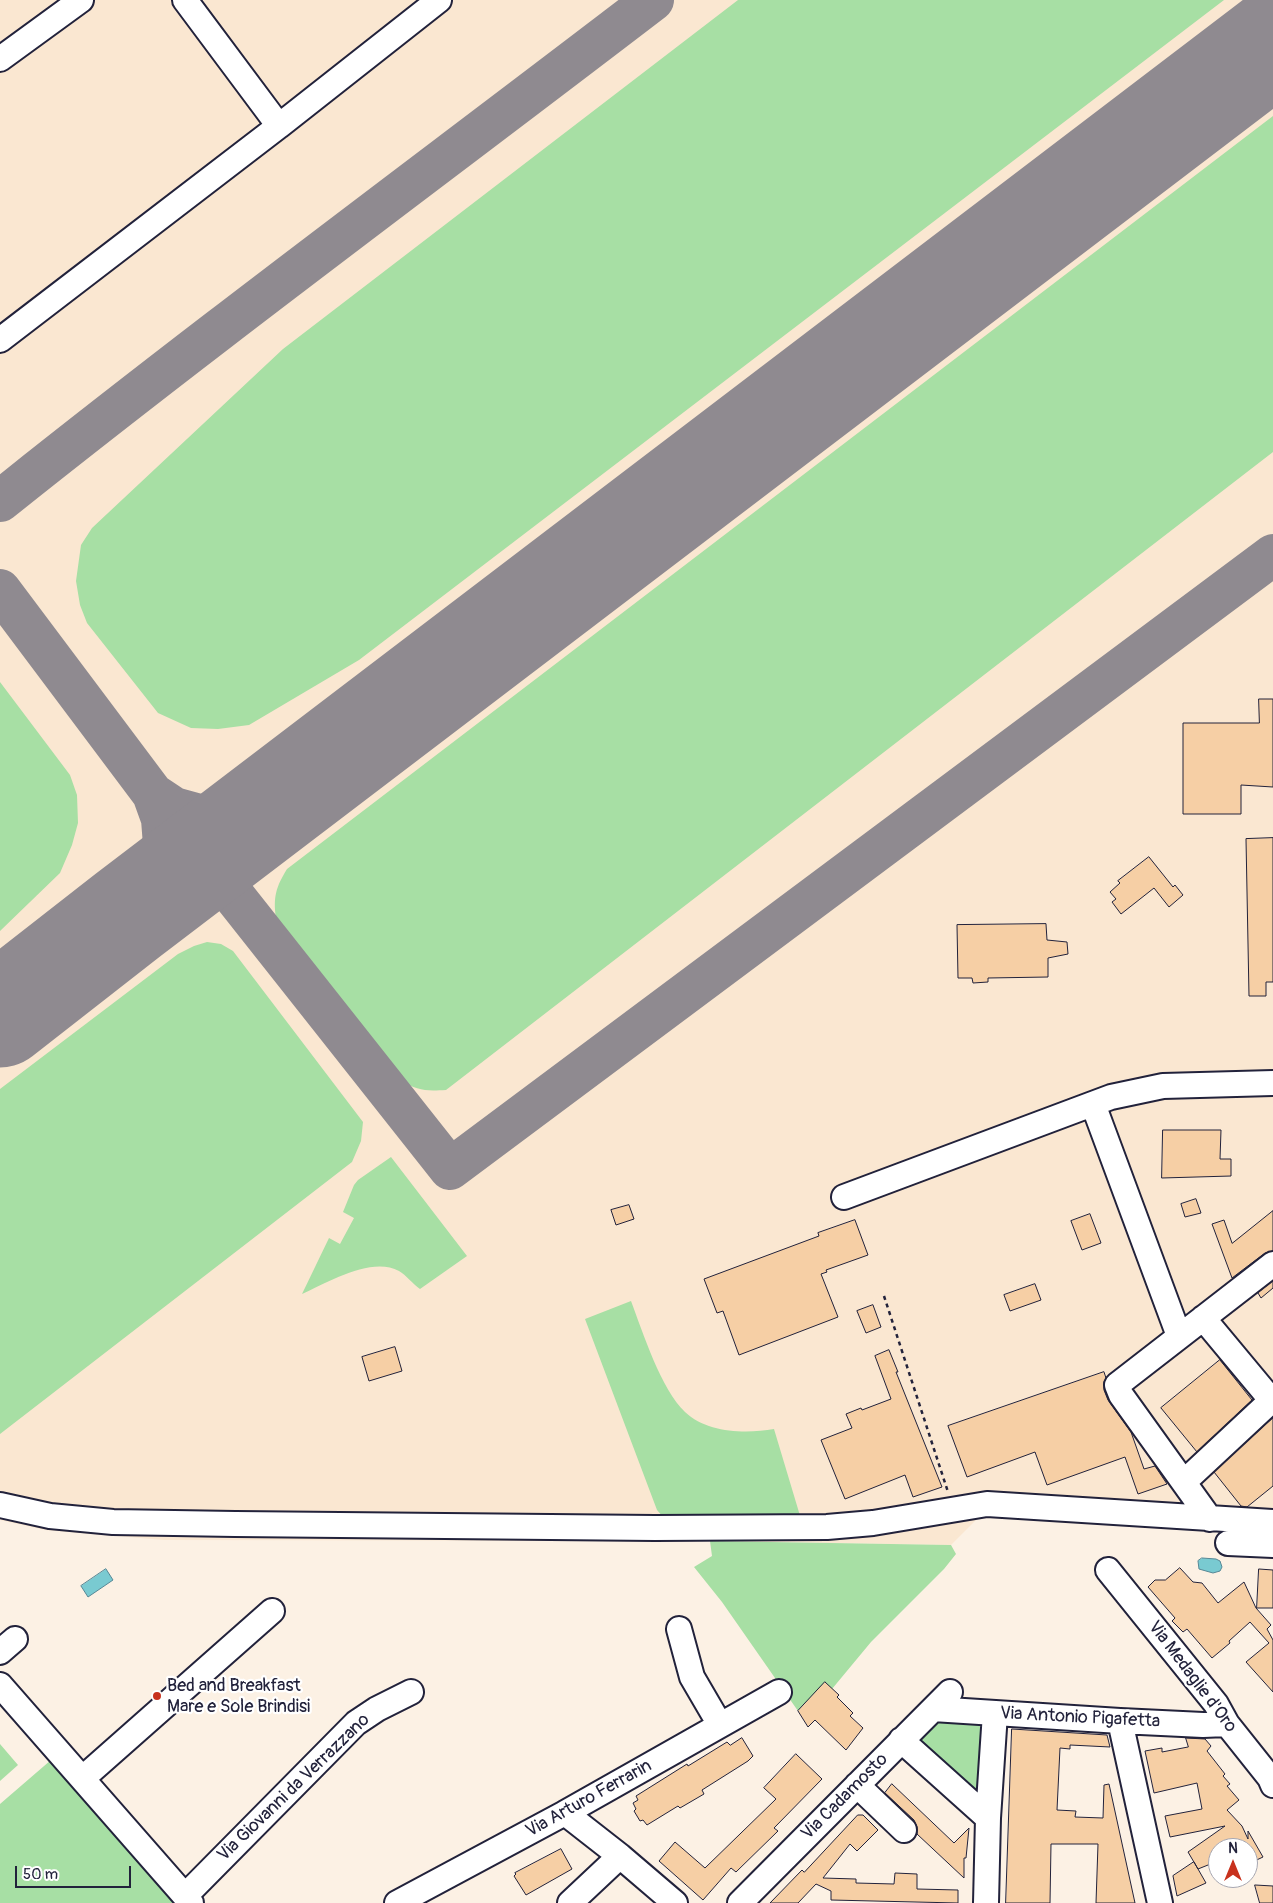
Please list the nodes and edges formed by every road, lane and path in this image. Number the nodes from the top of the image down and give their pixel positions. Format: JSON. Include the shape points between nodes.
{"nodes":[{"id":1,"x":82,"y":0,"type":"edge"},
{"id":2,"x":185,"y":0,"type":"edge"},
{"id":3,"x":439,"y":0,"type":"edge"},
{"id":4,"x":0,"y":59,"type":"edge"},
{"id":5,"x":279,"y":126,"type":"junction"},
{"id":6,"x":0,"y":340,"type":"edge"},
{"id":7,"x":1273,"y":1083,"type":"edge"},
{"id":8,"x":1093,"y":1104,"type":"junction"},
{"id":9,"x":844,"y":1197,"type":"dead end"},
{"id":10,"x":1273,"y":1264,"type":"edge"},
{"id":11,"x":884,"y":1296,"type":"dead end"},
{"id":12,"x":1202,"y":1318,"type":"junction"},
{"id":13,"x":1179,"y":1336,"type":"junction"},
{"id":14,"x":1272,"y":1401,"type":"edge"},
{"id":15,"x":1184,"y":1482,"type":"junction"},
{"id":16,"x":948,"y":1492,"type":"dead end"},
{"id":17,"x":0,"y":1505,"type":"edge"},
{"id":18,"x":1210,"y":1519,"type":"junction"},
{"id":19,"x":1273,"y":1522,"type":"edge"},
{"id":20,"x":1228,"y":1543,"type":"dead end"},
{"id":21,"x":1273,"y":1545,"type":"edge"},
{"id":22,"x":1108,"y":1570,"type":"dead end"},
{"id":23,"x":272,"y":1611,"type":"dead end"},
{"id":24,"x":679,"y":1629,"type":"dead end"},
{"id":25,"x":0,"y":1685,"type":"edge"},
{"id":26,"x":411,"y":1692,"type":"dead end"},
{"id":27,"x":779,"y":1692,"type":"dead end"},
{"id":28,"x":950,"y":1692,"type":"dead end"},
{"id":29,"x":933,"y":1709,"type":"junction"},
{"id":30,"x":995,"y":1713,"type":"junction"},
{"id":31,"x":1120,"y":1721,"type":"junction"},
{"id":32,"x":1227,"y":1724,"type":"junction"},
{"id":33,"x":720,"y":1725,"type":"junction"},
{"id":34,"x":901,"y":1740,"type":"junction"},
{"id":35,"x":83,"y":1778,"type":"junction"},
{"id":36,"x":857,"y":1785,"type":"junction"},
{"id":37,"x":1273,"y":1785,"type":"edge"},
{"id":38,"x":564,"y":1813,"type":"junction"},
{"id":39,"x":988,"y":1818,"type":"junction"},
{"id":40,"x":904,"y":1830,"type":"dead end"},
{"id":41,"x":620,"y":1856,"type":"junction"},
{"id":42,"x":188,"y":1899,"type":"edge"},
{"id":43,"x":397,"y":1903,"type":"edge"},
{"id":44,"x":570,"y":1903,"type":"edge"},
{"id":45,"x":675,"y":1903,"type":"edge"},
{"id":46,"x":740,"y":1903,"type":"edge"},
{"id":47,"x":986,"y":1903,"type":"edge"},
{"id":48,"x":1160,"y":1903,"type":"edge"}],
"edges":[{"from":1,"to":4,"type":"street"},
{"from":2,"to":5,"type":"street"},
{"from":3,"to":5,"type":"street"},
{"from":5,"to":6,"type":"street"},
{"from":7,"to":8,"type":"street","via":[[1163,1086]]},
{"from":8,"to":9,"type":"street"},
{"from":8,"to":13,"type":"street"},
{"from":10,"to":12,"type":"street"},
{"from":11,"to":16,"type":"path"},
{"from":12,"to":13,"type":"street"},
{"from":12,"to":14,"type":"street"},
{"from":13,"to":15,"type":"street","via":[[1117,1385]]},
{"from":14,"to":15,"type":"street"},
{"from":15,"to":18,"type":"street"},
{"from":17,"to":18,"type":"street","via":[[50,1516],[113,1522],[254,1524],[827,1527],[873,1523],[987,1504]]},
{"from":18,"to":19,"type":"street"},
{"from":20,"to":21,"type":"street"},
{"from":22,"to":32,"type":"street","name":"Via Medaglie d'Oro","via":[[1216,1704]]},
{"from":23,"to":35,"type":"street"},
{"from":24,"to":33,"type":"street","via":[[692,1677]]},
{"from":25,"to":35,"type":"street"},
{"from":26,"to":42,"type":"street","name":"Via Giovanni da Verrazzano","via":[[356,1723]]},
{"from":27,"to":33,"type":"street","name":"Via Arturo Ferrarin"},
{"from":28,"to":29,"type":"street","name":"Via Cadamosto"},
{"from":29,"to":30,"type":"street","name":"Via Antonio Pigafetta"},
{"from":29,"to":34,"type":"street","name":"Via Cadamosto"},
{"from":30,"to":31,"type":"street","name":"Via Antonio Pigafetta"},
{"from":30,"to":39,"type":"street"},
{"from":31,"to":32,"type":"street","name":"Via Antonio Pigafetta"},
{"from":31,"to":48,"type":"street"},
{"from":32,"to":37,"type":"street","name":"Via Medaglie d'Oro"},
{"from":33,"to":38,"type":"street","name":"Via Arturo Ferrarin"},
{"from":34,"to":36,"type":"street","name":"Via Cadamosto"},
{"from":34,"to":39,"type":"street"},
{"from":35,"to":42,"type":"street"},
{"from":36,"to":40,"type":"street"},
{"from":36,"to":46,"type":"street","name":"Via Cadamosto"},
{"from":38,"to":41,"type":"street"},
{"from":38,"to":43,"type":"street","name":"Via Arturo Ferrarin"},
{"from":39,"to":47,"type":"street"},
{"from":41,"to":44,"type":"street"},
{"from":41,"to":45,"type":"street"}]}
